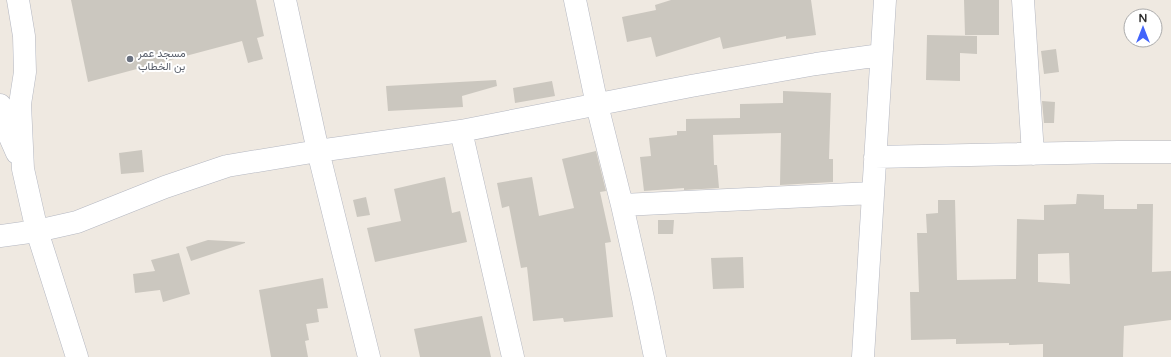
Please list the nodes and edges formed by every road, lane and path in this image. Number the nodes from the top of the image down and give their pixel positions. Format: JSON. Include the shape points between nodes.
{"nodes":[{"id":1,"x":18,"y":0,"type":"edge"},
{"id":2,"x":285,"y":0,"type":"edge"},
{"id":3,"x":575,"y":0,"type":"edge"},
{"id":4,"x":885,"y":0,"type":"edge"},
{"id":5,"x":1023,"y":0,"type":"edge"},
{"id":6,"x":881,"y":55,"type":"junction"},
{"id":7,"x":0,"y":105,"type":"edge"},
{"id":8,"x":597,"y":105,"type":"junction"},
{"id":9,"x":461,"y":131,"type":"junction"},
{"id":10,"x":318,"y":151,"type":"junction"},
{"id":11,"x":1171,"y":152,"type":"edge"},
{"id":12,"x":1033,"y":154,"type":"junction"},
{"id":13,"x":875,"y":157,"type":"junction"},
{"id":14,"x":23,"y":169,"type":"junction"},
{"id":15,"x":873,"y":193,"type":"junction"},
{"id":16,"x":622,"y":205,"type":"junction"},
{"id":17,"x":37,"y":231,"type":"junction"},
{"id":18,"x":0,"y":236,"type":"edge"},
{"id":19,"x":77,"y":357,"type":"edge"},
{"id":20,"x":369,"y":357,"type":"edge"},
{"id":21,"x":513,"y":357,"type":"edge"},
{"id":22,"x":655,"y":357,"type":"edge"},
{"id":23,"x":863,"y":357,"type":"edge"}],
"edges":[{"from":1,"to":14,"type":"street","via":[[24,36],[25,72],[20,104]]},
{"from":2,"to":10,"type":"street"},
{"from":3,"to":8,"type":"street"},
{"from":4,"to":6,"type":"street"},
{"from":5,"to":12,"type":"street"},
{"from":6,"to":8,"type":"street","via":[[706,83]]},
{"from":6,"to":13,"type":"street"},
{"from":7,"to":14,"type":"street"},
{"from":8,"to":9,"type":"street"},
{"from":8,"to":16,"type":"street"},
{"from":9,"to":10,"type":"street"},
{"from":9,"to":21,"type":"street"},
{"from":10,"to":17,"type":"street","via":[[227,166],[165,187],[77,222]]},
{"from":10,"to":20,"type":"street"},
{"from":11,"to":12,"type":"street"},
{"from":12,"to":13,"type":"street"},
{"from":13,"to":15,"type":"street"},
{"from":14,"to":17,"type":"street"},
{"from":15,"to":16,"type":"street"},
{"from":15,"to":23,"type":"street"},
{"from":16,"to":22,"type":"street"},
{"from":17,"to":18,"type":"street"},
{"from":17,"to":19,"type":"street"}]}
